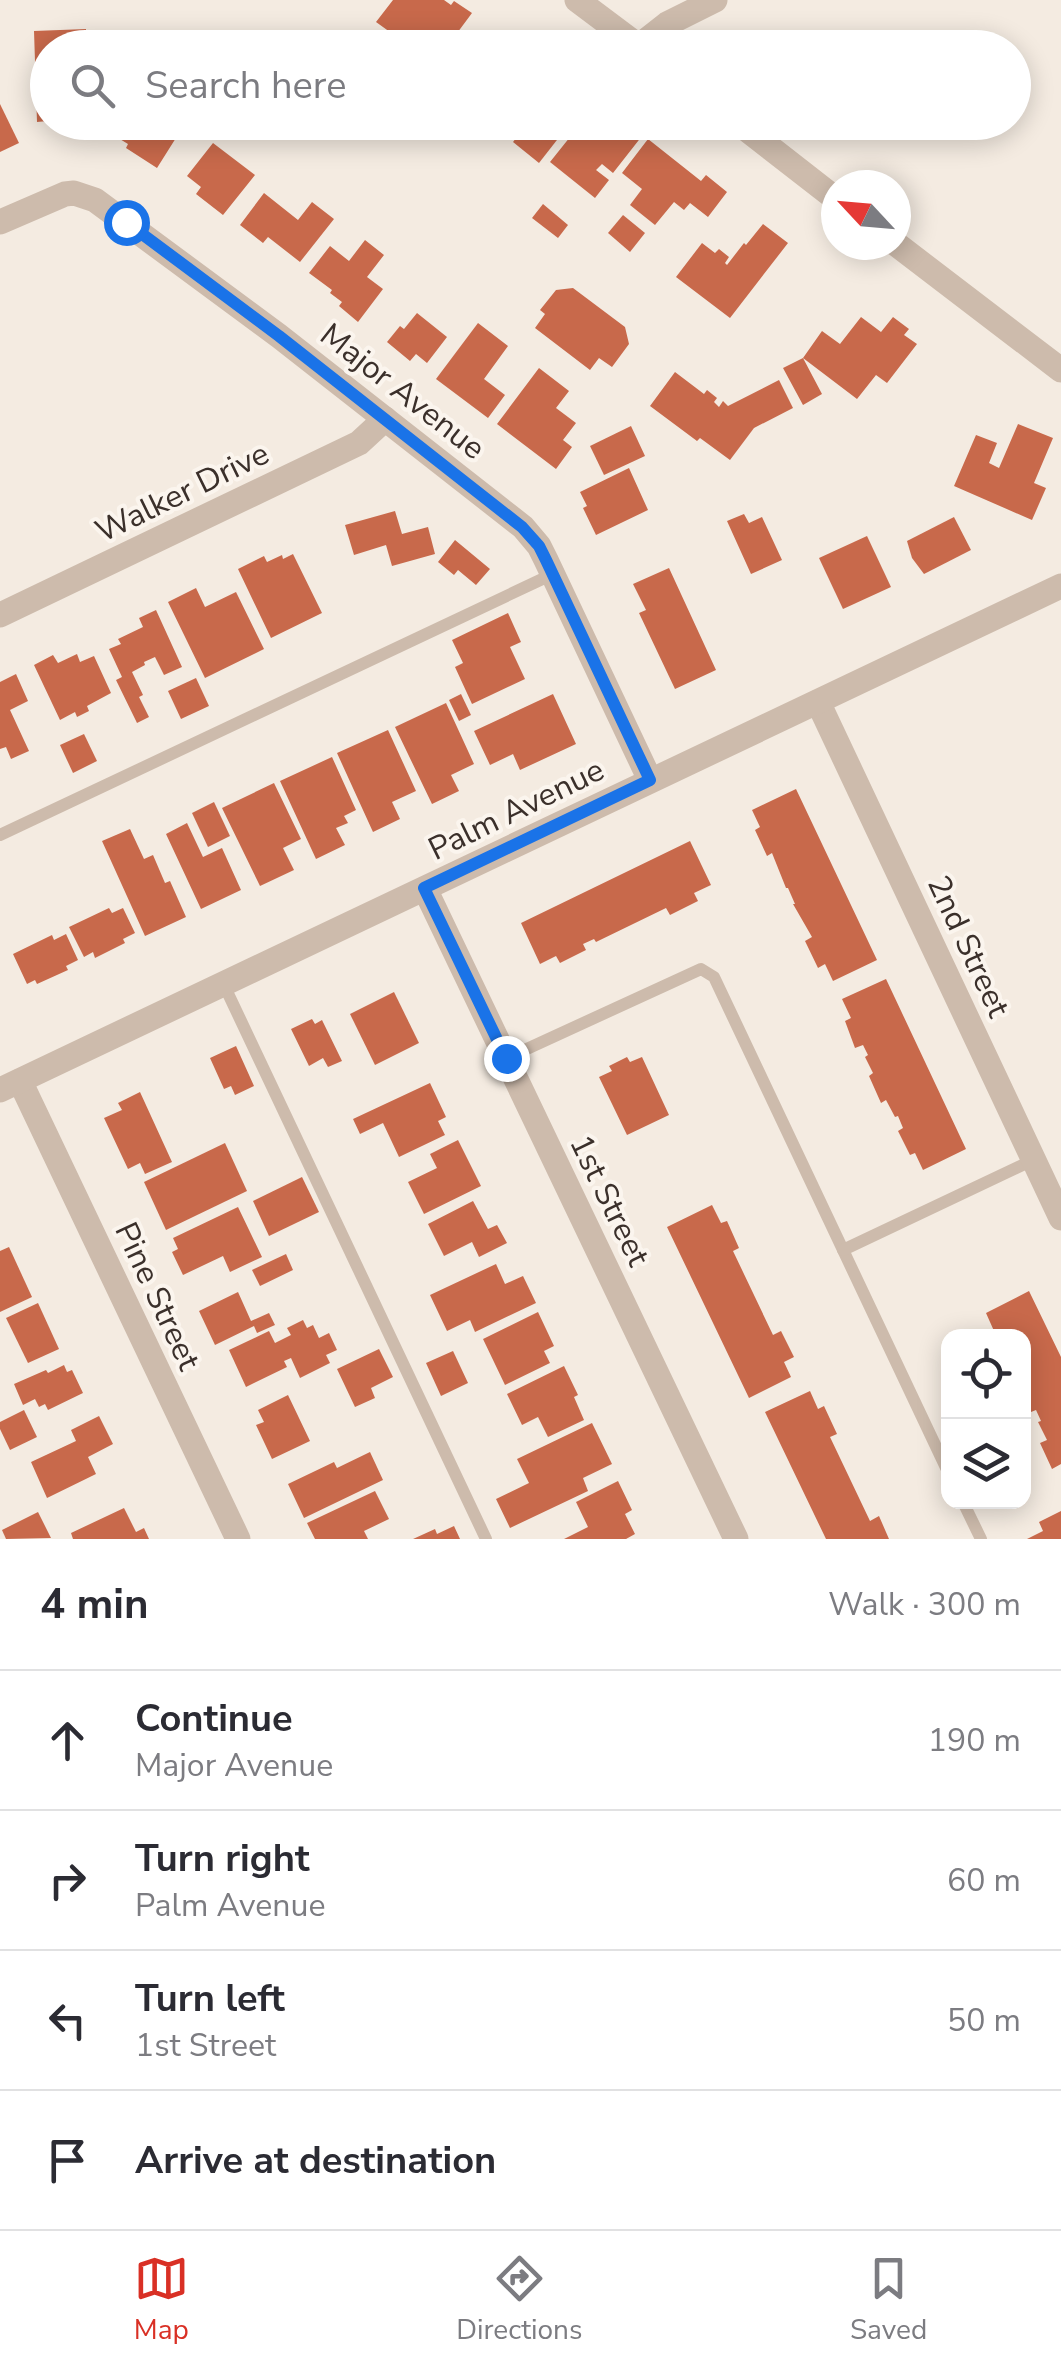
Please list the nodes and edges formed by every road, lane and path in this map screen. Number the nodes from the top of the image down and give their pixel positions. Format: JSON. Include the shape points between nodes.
{"nodes":[{"id":1,"x":578,"y":0,"type":"edge"},
{"id":2,"x":714,"y":0,"type":"edge"},
{"id":3,"x":618,"y":30,"type":"edge"},
{"id":4,"x":660,"y":30,"type":"edge"},
{"id":5,"x":760,"y":140,"type":"edge"},
{"id":6,"x":821,"y":187,"type":"edge"},
{"id":7,"x":0,"y":222,"type":"edge"},
{"id":8,"x":911,"y":255,"type":"edge"},
{"id":9,"x":1061,"y":370,"type":"edge"},
{"id":10,"x":385,"y":419,"type":"junction"},
{"id":11,"x":552,"y":574,"type":"junction"},
{"id":12,"x":1061,"y":586,"type":"edge"},
{"id":13,"x":0,"y":615,"type":"edge"},
{"id":14,"x":818,"y":702,"type":"junction"},
{"id":15,"x":650,"y":780,"type":"junction"},
{"id":16,"x":0,"y":836,"type":"edge"},
{"id":17,"x":424,"y":888,"type":"junction"},
{"id":18,"x":224,"y":984,"type":"junction"},
{"id":19,"x":506,"y":1058,"type":"junction"},
{"id":20,"x":10,"y":1085,"type":"edge"},
{"id":21,"x":1033,"y":1160,"type":"junction"},
{"id":22,"x":1061,"y":1218,"type":"edge"},
{"id":23,"x":843,"y":1250,"type":"junction"},
{"id":24,"x":941,"y":1457,"type":"edge"},
{"id":25,"x":966,"y":1509,"type":"edge"},
{"id":26,"x":238,"y":1539,"type":"edge"},
{"id":27,"x":486,"y":1539,"type":"edge"},
{"id":28,"x":736,"y":1539,"type":"edge"},
{"id":29,"x":981,"y":1539,"type":"edge"}],
"edges":[{"from":1,"to":3,"type":"street"},
{"from":2,"to":4,"type":"street"},
{"from":5,"to":6,"type":"street"},
{"from":7,"to":10,"type":"street","name":"Major Avenue","via":[[65,194],[95,200]]},
{"from":8,"to":9,"type":"street"},
{"from":10,"to":11,"type":"street","name":"Major Avenue","via":[[522,527]]},
{"from":10,"to":13,"type":"street","name":"Walker Drive","via":[[359,444]]},
{"from":11,"to":15,"type":"street","name":"Major Avenue"},
{"from":11,"to":16,"type":"lane"},
{"from":12,"to":14,"type":"street","name":"Palm Avenue"},
{"from":14,"to":15,"type":"street","name":"Palm Avenue"},
{"from":14,"to":21,"type":"street","name":"2nd Street"},
{"from":15,"to":17,"type":"street","name":"Palm Avenue"},
{"from":17,"to":18,"type":"street","name":"Palm Avenue"},
{"from":17,"to":19,"type":"street","name":"1st Street"},
{"from":18,"to":20,"type":"street","name":"Palm Avenue"},
{"from":18,"to":27,"type":"lane"},
{"from":19,"to":23,"type":"lane","via":[[701,968],[714,977]]},
{"from":19,"to":28,"type":"street","name":"1st Street"},
{"from":20,"to":26,"type":"street","name":"Pine Street"},
{"from":21,"to":22,"type":"street","name":"2nd Street"},
{"from":21,"to":23,"type":"lane"},
{"from":23,"to":24,"type":"lane"},
{"from":25,"to":29,"type":"lane"}]}
